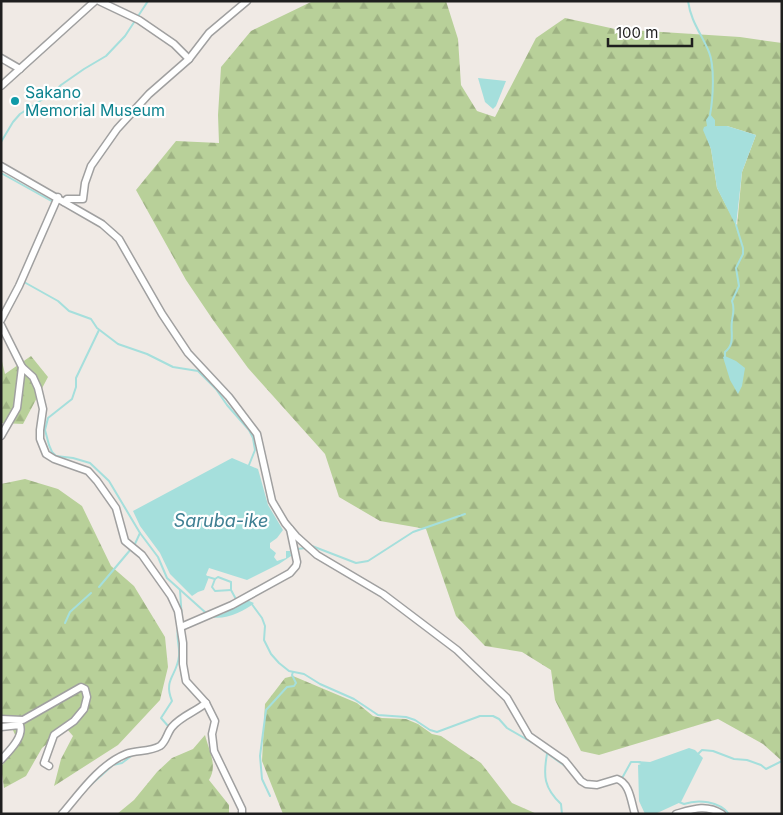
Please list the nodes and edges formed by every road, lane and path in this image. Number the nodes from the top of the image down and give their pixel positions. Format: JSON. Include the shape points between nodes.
{"nodes":[{"id":1,"x":95,"y":1,"type":"edge"},
{"id":2,"x":99,"y":1,"type":"edge"},
{"id":3,"x":247,"y":1,"type":"edge"},
{"id":4,"x":1,"y":58,"type":"edge"},
{"id":5,"x":189,"y":59,"type":"junction"},
{"id":6,"x":20,"y":69,"type":"junction"},
{"id":7,"x":3,"y":82,"type":"edge"},
{"id":8,"x":1,"y":166,"type":"edge"},
{"id":9,"x":56,"y":201,"type":"junction"},
{"id":10,"x":64,"y":202,"type":"junction"},
{"id":11,"x":1,"y":320,"type":"edge"},
{"id":12,"x":1,"y":324,"type":"edge"},
{"id":13,"x":22,"y":367,"type":"junction"},
{"id":14,"x":1,"y":436,"type":"edge"},
{"id":15,"x":290,"y":529,"type":"junction"},
{"id":16,"x":181,"y":624,"type":"junction"},
{"id":17,"x":206,"y":703,"type":"junction"},
{"id":18,"x":1,"y":719,"type":"edge"},
{"id":19,"x":1,"y":727,"type":"edge"},
{"id":20,"x":1,"y":760,"type":"edge"},
{"id":21,"x":49,"y":766,"type":"dead end"},
{"id":22,"x":62,"y":814,"type":"edge"},
{"id":23,"x":242,"y":814,"type":"edge"},
{"id":24,"x":635,"y":814,"type":"edge"},
{"id":25,"x":676,"y":814,"type":"edge"},
{"id":26,"x":722,"y":814,"type":"edge"}],
"edges":[{"from":1,"to":6,"type":"street"},
{"from":2,"to":5,"type":"street","via":[[138,19],[174,44]]},
{"from":3,"to":5,"type":"street","via":[[209,32]]},
{"from":4,"to":6,"type":"street"},
{"from":5,"to":10,"type":"street","via":[[149,94],[117,129],[91,166],[83,199]]},
{"from":6,"to":7,"type":"street"},
{"from":8,"to":9,"type":"street"},
{"from":9,"to":10,"type":"street"},
{"from":9,"to":11,"type":"street"},
{"from":10,"to":15,"type":"street","via":[[102,224],[119,239],[188,352],[253,428],[259,440],[272,501]]},
{"from":12,"to":13,"type":"street"},
{"from":13,"to":14,"type":"street","via":[[17,408]]},
{"from":13,"to":16,"type":"street","via":[[38,388],[43,409],[40,439],[46,454],[88,471],[97,480],[116,508],[125,541],[142,555],[171,596]]},
{"from":15,"to":16,"type":"street","via":[[297,562],[293,570],[237,602]]},
{"from":15,"to":24,"type":"street","via":[[317,555],[383,594],[457,650],[507,698],[529,736],[565,761],[586,784],[621,780]]},
{"from":16,"to":17,"type":"street","via":[[186,681]]},
{"from":17,"to":22,"type":"street","via":[[176,723],[162,746],[124,755],[117,760],[86,784]]},
{"from":17,"to":23,"type":"street","via":[[215,721],[212,734],[214,751]]},
{"from":18,"to":21,"type":"street","via":[[23,720],[80,687],[86,689],[84,709],[54,735],[44,763]]},
{"from":19,"to":20,"type":"street","via":[[20,725],[22,730]]},
{"from":25,"to":26,"type":"street","via":[[706,807]]}]}
